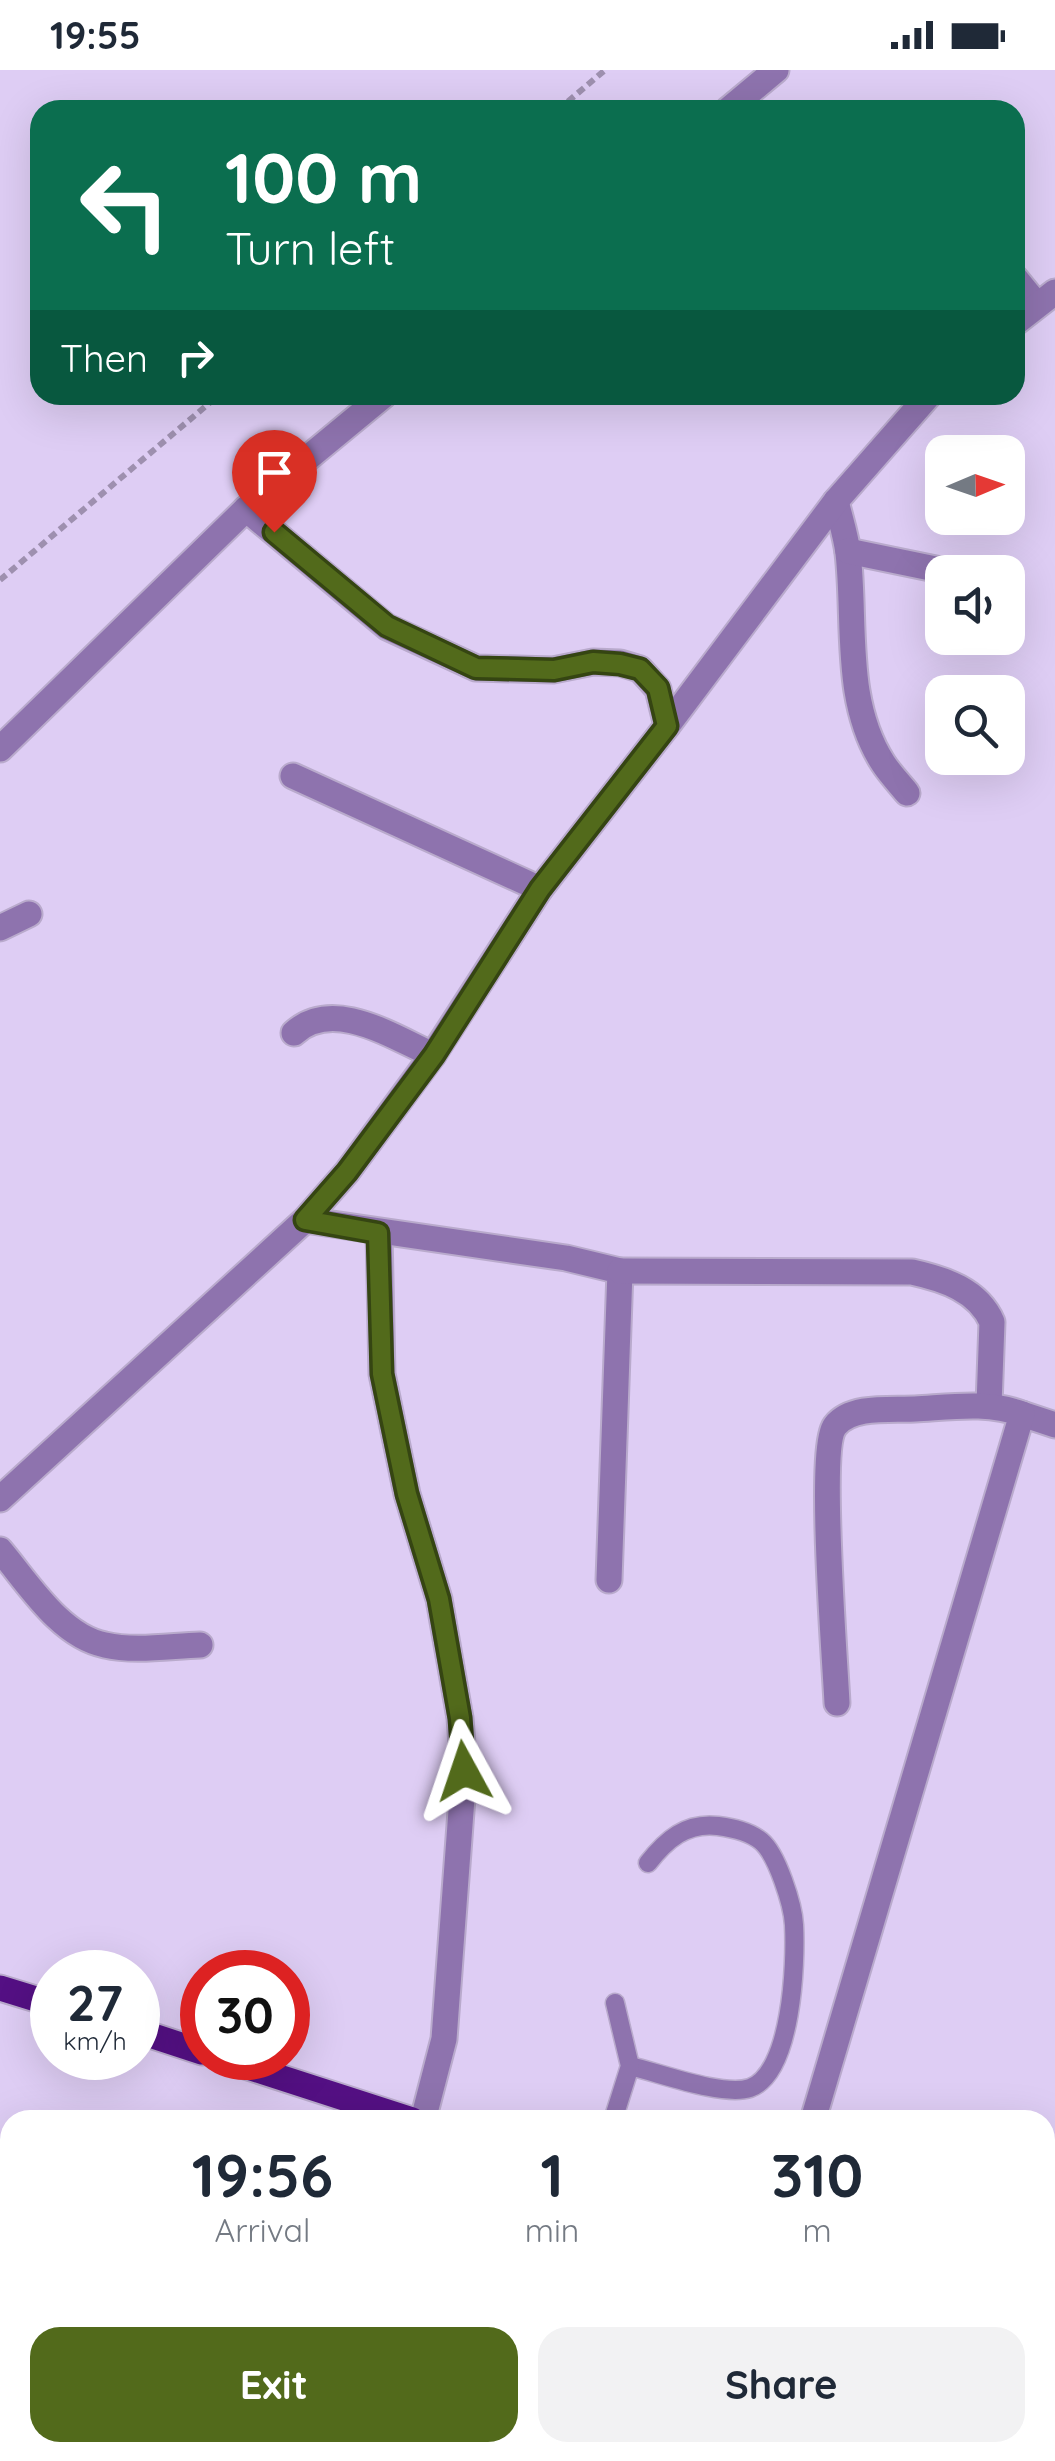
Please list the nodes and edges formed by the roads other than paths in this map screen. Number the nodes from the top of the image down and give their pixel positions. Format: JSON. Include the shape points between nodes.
{"nodes":[{"id":1,"x":776,"y":70,"type":"edge"},
{"id":2,"x":740,"y":100,"type":"edge"},
{"id":3,"x":1025,"y":285,"type":"edge"},
{"id":4,"x":1046,"y":299,"type":"edge"},
{"id":5,"x":1025,"y":315,"type":"edge"},
{"id":6,"x":372,"y":405,"type":"edge"},
{"id":7,"x":920,"y":405,"type":"edge"},
{"id":8,"x":836,"y":501,"type":"junction"},
{"id":9,"x":246,"y":509,"type":"junction"},
{"id":10,"x":848,"y":550,"type":"junction"},
{"id":11,"x":925,"y":567,"type":"edge"},
{"id":12,"x":667,"y":726,"type":"junction"},
{"id":13,"x":0,"y":748,"type":"edge"},
{"id":14,"x":293,"y":776,"type":"dead end"},
{"id":15,"x":907,"y":793,"type":"dead end"},
{"id":16,"x":540,"y":889,"type":"junction"},
{"id":17,"x":29,"y":914,"type":"dead end"},
{"id":18,"x":0,"y":928,"type":"edge"},
{"id":19,"x":294,"y":1033,"type":"dead end"},
{"id":20,"x":434,"y":1055,"type":"junction"},
{"id":21,"x":305,"y":1220,"type":"junction"},
{"id":22,"x":378,"y":1233,"type":"junction"},
{"id":23,"x":620,"y":1271,"type":"junction"},
{"id":24,"x":989,"y":1405,"type":"junction"},
{"id":25,"x":1022,"y":1414,"type":"junction"},
{"id":26,"x":1055,"y":1425,"type":"edge"},
{"id":27,"x":0,"y":1499,"type":"edge"},
{"id":28,"x":0,"y":1550,"type":"edge"},
{"id":29,"x":609,"y":1580,"type":"dead end"},
{"id":30,"x":200,"y":1645,"type":"dead end"},
{"id":31,"x":837,"y":1702,"type":"dead end"},
{"id":32,"x":648,"y":1863,"type":"dead end"},
{"id":33,"x":0,"y":1988,"type":"edge"},
{"id":34,"x":30,"y":1997,"type":"edge"},
{"id":35,"x":615,"y":2004,"type":"dead end"},
{"id":36,"x":630,"y":2066,"type":"junction"},
{"id":37,"x":288,"y":2080,"type":"edge"},
{"id":38,"x":381,"y":2110,"type":"edge"},
{"id":39,"x":426,"y":2110,"type":"edge"},
{"id":40,"x":616,"y":2110,"type":"edge"},
{"id":41,"x":816,"y":2110,"type":"edge"}],
"edges":[{"from":1,"to":2,"type":"street"},
{"from":3,"to":4,"type":"street"},
{"from":4,"to":5,"type":"street"},
{"from":6,"to":9,"type":"street"},
{"from":7,"to":8,"type":"street"},
{"from":8,"to":10,"type":"street"},
{"from":8,"to":12,"type":"street"},
{"from":9,"to":12,"type":"street","via":[[387,626],[476,668],[554,670],[593,662],[640,669],[658,688]]},
{"from":9,"to":13,"type":"street"},
{"from":10,"to":11,"type":"street"},
{"from":10,"to":15,"type":"street","via":[[859,697],[883,763]]},
{"from":12,"to":16,"type":"street"},
{"from":14,"to":16,"type":"street"},
{"from":16,"to":20,"type":"street"},
{"from":17,"to":18,"type":"street"},
{"from":19,"to":20,"type":"street","via":[[323,1018],[345,1019]]},
{"from":20,"to":21,"type":"street"},
{"from":21,"to":22,"type":"street"},
{"from":21,"to":27,"type":"street"},
{"from":22,"to":23,"type":"street"},
{"from":22,"to":39,"type":"street","via":[[382,1374],[407,1494],[439,1599],[464,1771],[444,2040]]},
{"from":23,"to":24,"type":"street","via":[[912,1272],[939,1278],[962,1288],[992,1322]]},
{"from":23,"to":29,"type":"street"},
{"from":24,"to":25,"type":"street"},
{"from":24,"to":31,"type":"street","via":[[858,1412],[836,1423],[827,1480]]},
{"from":25,"to":26,"type":"street"},
{"from":25,"to":41,"type":"street"},
{"from":28,"to":30,"type":"street","via":[[54,1612],[88,1639],[115,1647]]},
{"from":32,"to":36,"type":"lane","via":[[666,1840],[711,1825],[764,1842],[794,1922],[791,2009],[773,2068],[753,2088],[731,2090]]},
{"from":33,"to":34,"type":"main road"},
{"from":35,"to":36,"type":"lane"},
{"from":36,"to":40,"type":"lane"},
{"from":37,"to":38,"type":"main road"}]}
